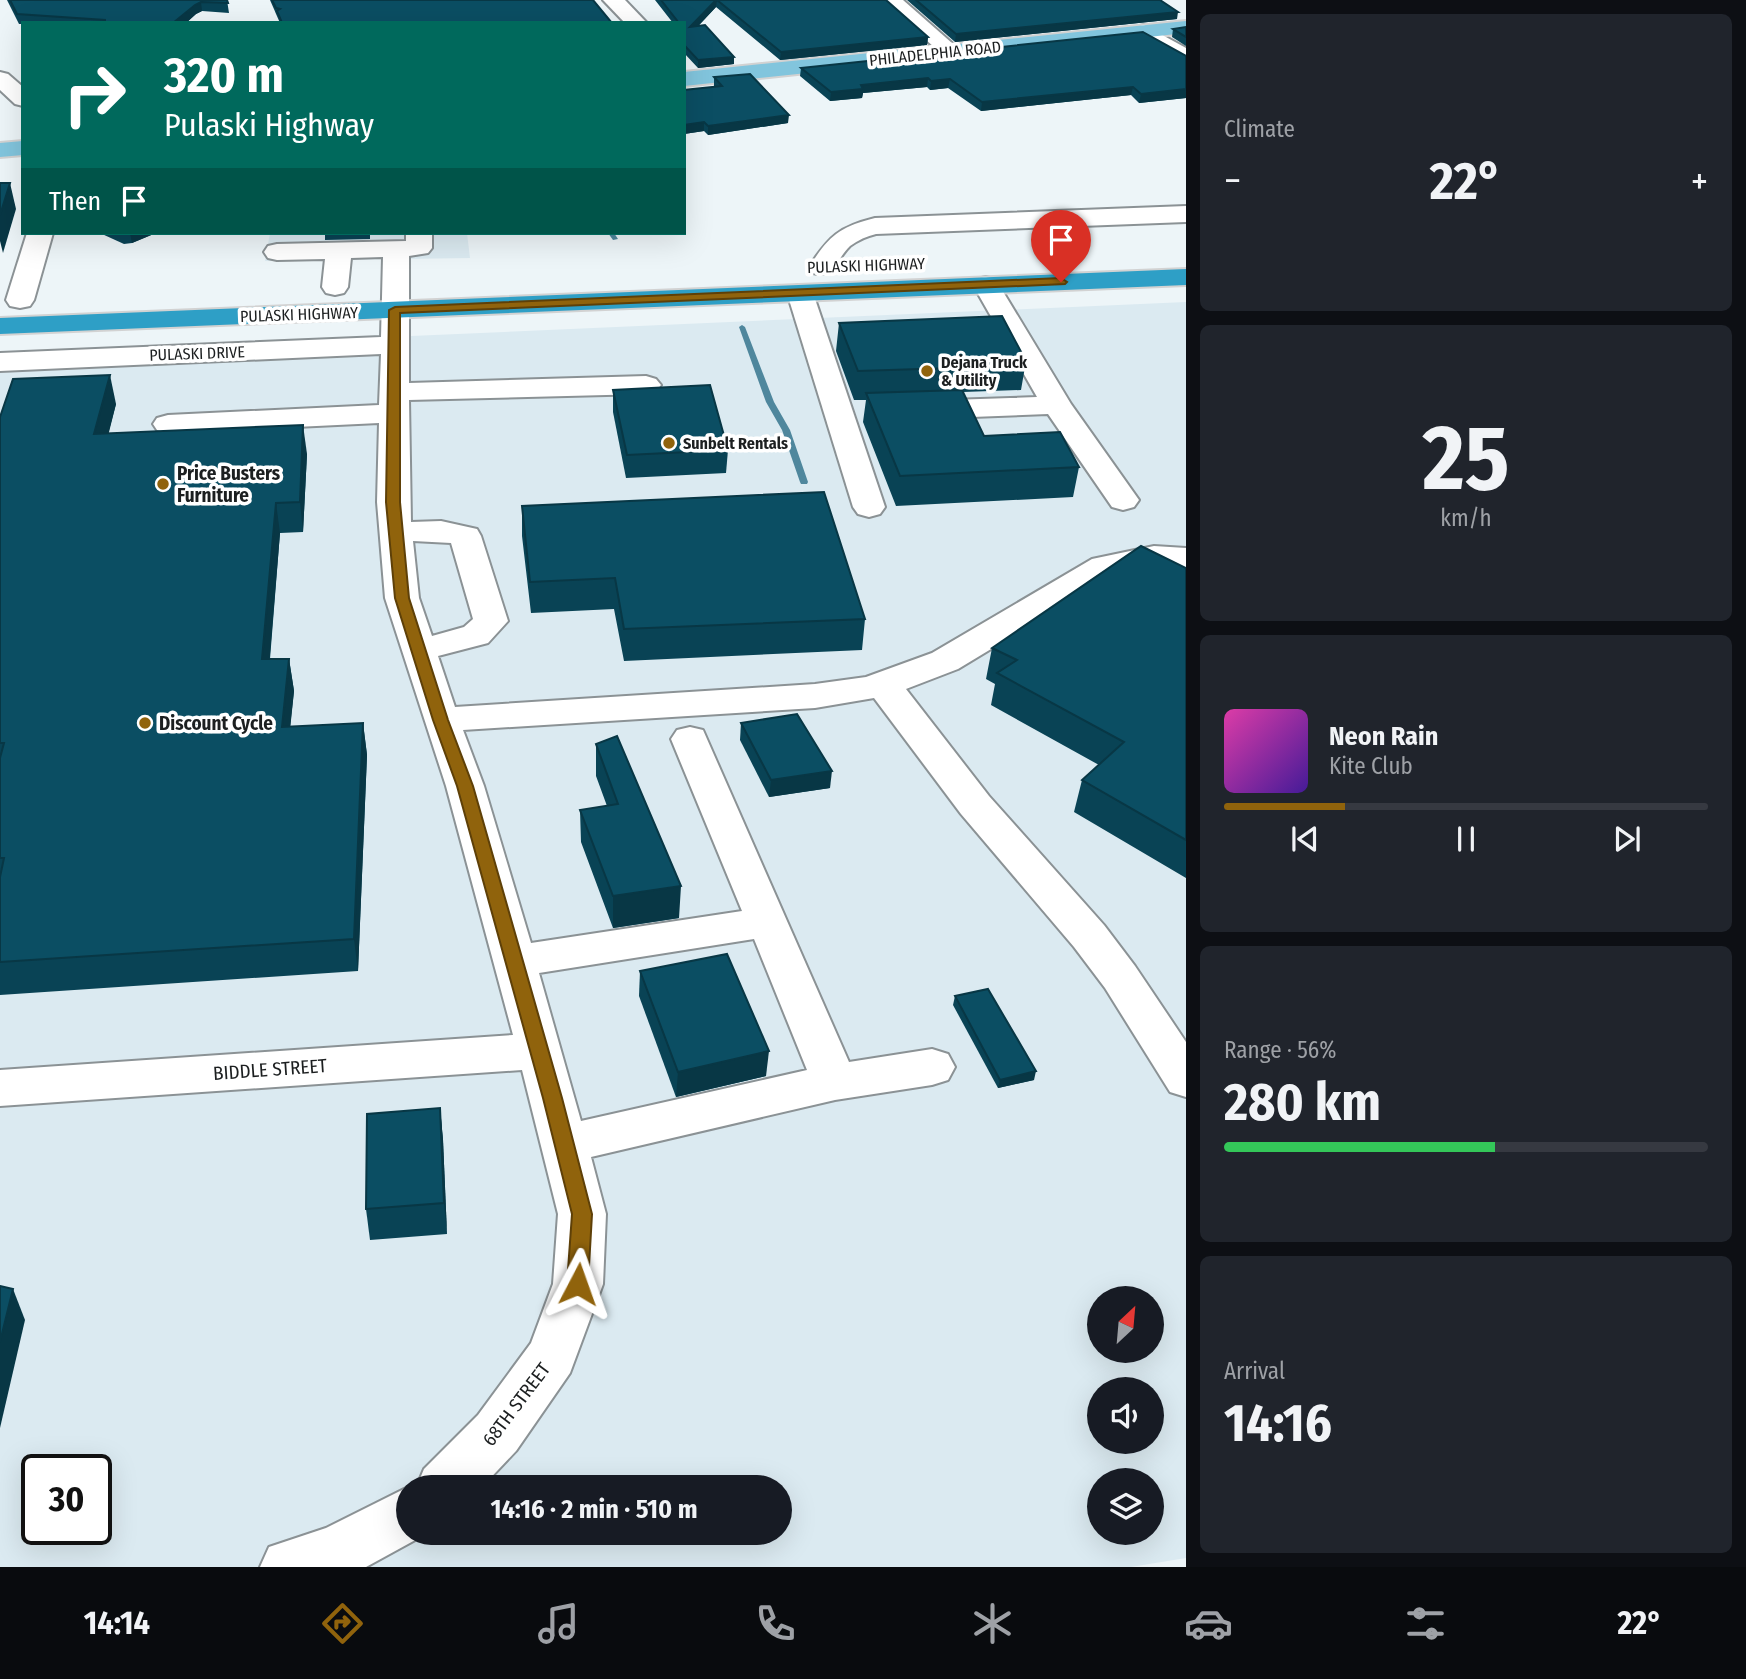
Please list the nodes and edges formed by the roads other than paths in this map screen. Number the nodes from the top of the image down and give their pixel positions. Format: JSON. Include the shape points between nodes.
{"nodes":[{"id":1,"x":613,"y":0,"type":"edge"},
{"id":2,"x":891,"y":0,"type":"edge"},
{"id":3,"x":635,"y":21,"type":"edge"},
{"id":4,"x":1186,"y":27,"type":"edge"},
{"id":5,"x":1144,"y":31,"type":"junction"},
{"id":6,"x":950,"y":51,"type":"junction"},
{"id":7,"x":1186,"y":57,"type":"edge"},
{"id":8,"x":0,"y":79,"type":"edge"},
{"id":9,"x":686,"y":79,"type":"edge"},
{"id":10,"x":21,"y":97,"type":"edge"},
{"id":11,"x":21,"y":148,"type":"edge"},
{"id":12,"x":0,"y":150,"type":"edge"},
{"id":13,"x":1186,"y":214,"type":"edge"},
{"id":14,"x":39,"y":235,"type":"edge"},
{"id":15,"x":419,"y":235,"type":"edge"},
{"id":16,"x":339,"y":250,"type":"junction"},
{"id":17,"x":276,"y":252,"type":"dead end"},
{"id":18,"x":1186,"y":253,"type":"edge"},
{"id":19,"x":822,"y":267,"type":"junction"},
{"id":20,"x":29,"y":270,"type":"junction"},
{"id":21,"x":0,"y":271,"type":"edge"},
{"id":22,"x":1186,"y":276,"type":"edge"},
{"id":23,"x":986,"y":285,"type":"junction"},
{"id":24,"x":335,"y":287,"type":"junction"},
{"id":25,"x":800,"y":293,"type":"junction"},
{"id":26,"x":395,"y":297,"type":"junction"},
{"id":27,"x":10,"y":300,"type":"edge"},
{"id":28,"x":0,"y":326,"type":"edge"},
{"id":29,"x":0,"y":362,"type":"edge"},
{"id":30,"x":646,"y":386,"type":"edge"},
{"id":31,"x":394,"y":403,"type":"junction"},
{"id":32,"x":1057,"y":405,"type":"junction"},
{"id":33,"x":866,"y":412,"type":"junction"},
{"id":34,"x":168,"y":424,"type":"dead end"},
{"id":35,"x":1123,"y":500,"type":"dead end"},
{"id":36,"x":869,"y":507,"type":"dead end"},
{"id":37,"x":395,"y":532,"type":"junction"},
{"id":38,"x":1186,"y":558,"type":"edge"},
{"id":39,"x":418,"y":650,"type":"junction"},
{"id":40,"x":883,"y":684,"type":"junction"},
{"id":41,"x":440,"y":720,"type":"junction"},
{"id":42,"x":690,"y":739,"type":"dead end"},
{"id":43,"x":767,"y":922,"type":"junction"},
{"id":44,"x":515,"y":961,"type":"junction"},
{"id":45,"x":540,"y":1051,"type":"junction"},
{"id":46,"x":932,"y":1067,"type":"dead end"},
{"id":47,"x":1186,"y":1079,"type":"edge"},
{"id":48,"x":835,"y":1082,"type":"junction"},
{"id":49,"x":0,"y":1088,"type":"edge"},
{"id":50,"x":565,"y":1144,"type":"junction"},
{"id":51,"x":456,"y":1475,"type":"edge"},
{"id":52,"x":396,"y":1520,"type":"edge"},
{"id":53,"x":289,"y":1567,"type":"edge"}],
"edges":[{"from":1,"to":3,"type":"street"},
{"from":2,"to":6,"type":"street"},
{"from":4,"to":5,"type":"main road","name":"PHILADELPHIA ROAD"},
{"from":5,"to":6,"type":"main road","name":"PHILADELPHIA ROAD"},
{"from":5,"to":7,"type":"street"},
{"from":6,"to":9,"type":"main road","name":"PHILADELPHIA ROAD"},
{"from":8,"to":10,"type":"street"},
{"from":11,"to":12,"type":"main road"},
{"from":13,"to":19,"type":"street","via":[[875,226],[840,238]]},
{"from":14,"to":20,"type":"street"},
{"from":15,"to":26,"type":"street","via":[[419,248]]},
{"from":16,"to":17,"type":"street"},
{"from":16,"to":24,"type":"street"},
{"from":16,"to":26,"type":"street"},
{"from":18,"to":19,"type":"highway","name":"PULASKI HIGHWAY"},
{"from":19,"to":26,"type":"highway","name":"PULASKI HIGHWAY","via":[[676,273]]},
{"from":20,"to":21,"type":"street"},
{"from":20,"to":27,"type":"street"},
{"from":22,"to":23,"type":"highway","name":"PULASKI HIGHWAY"},
{"from":23,"to":25,"type":"highway","name":"PULASKI HIGHWAY"},
{"from":23,"to":32,"type":"street","via":[[1001,332]]},
{"from":24,"to":26,"type":"highway","name":"PULASKI HIGHWAY"},
{"from":24,"to":27,"type":"highway","name":"PULASKI HIGHWAY"},
{"from":25,"to":26,"type":"highway","name":"PULASKI HIGHWAY"},
{"from":25,"to":33,"type":"street"},
{"from":26,"to":28,"type":"highway","name":"PULASKI HIGHWAY"},
{"from":26,"to":29,"type":"street","name":"PULASKI DRIVE"},
{"from":26,"to":31,"type":"street","name":"68TH STREET"},
{"from":30,"to":31,"type":"street"},
{"from":31,"to":34,"type":"street"},
{"from":31,"to":37,"type":"street","name":"68TH STREET"},
{"from":32,"to":33,"type":"street"},
{"from":32,"to":35,"type":"street"},
{"from":33,"to":36,"type":"street"},
{"from":37,"to":39,"type":"street","name":"68TH STREET","via":[[402,598]]},
{"from":37,"to":39,"type":"street","via":[[441,531],[464,536],[491,621],[476,635]]},
{"from":38,"to":40,"type":"street","via":[[1154,556],[1104,566],[945,661]]},
{"from":39,"to":41,"type":"street","name":"68TH STREET"},
{"from":40,"to":41,"type":"street","via":[[815,696]]},
{"from":40,"to":47,"type":"street","via":[[975,805],[1089,936]]},
{"from":41,"to":44,"type":"street","name":"68TH STREET","via":[[465,786]]},
{"from":42,"to":43,"type":"street"},
{"from":43,"to":44,"type":"street"},
{"from":43,"to":48,"type":"street"},
{"from":44,"to":45,"type":"street","name":"68TH STREET"},
{"from":45,"to":49,"type":"street","name":"BIDDLE STREET"},
{"from":45,"to":50,"type":"street","name":"68TH STREET"},
{"from":46,"to":48,"type":"street"},
{"from":48,"to":50,"type":"street"},
{"from":50,"to":51,"type":"street","name":"68TH STREET","via":[[582,1214],[578,1284],[542,1372],[497,1433]]},
{"from":52,"to":53,"type":"street","via":[[336,1553]]}]}
